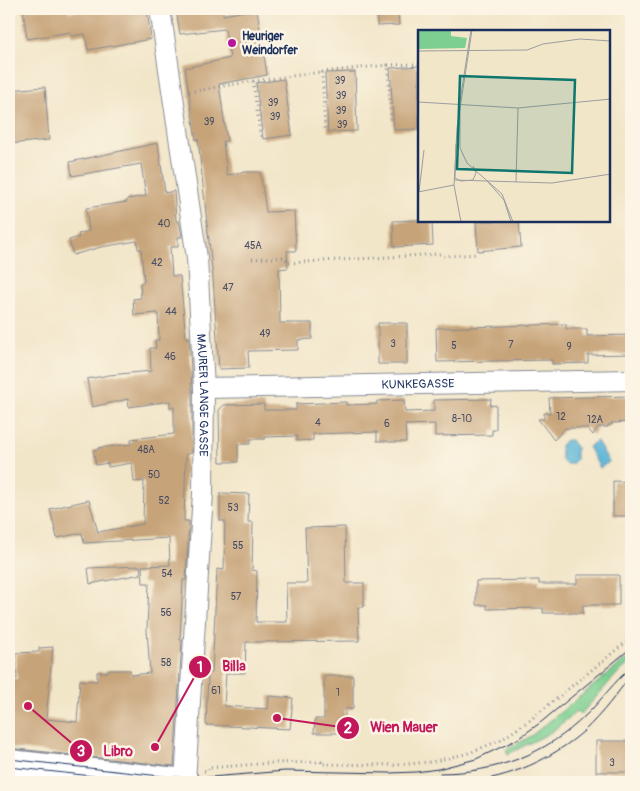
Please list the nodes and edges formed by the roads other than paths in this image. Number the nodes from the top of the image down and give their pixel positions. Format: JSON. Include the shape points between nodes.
{"nodes":[{"id":1,"x":160,"y":9,"type":"edge"},
{"id":2,"x":631,"y":380,"type":"edge"},
{"id":3,"x":204,"y":388,"type":"junction"},
{"id":4,"x":9,"y":763,"type":"edge"},
{"id":5,"x":191,"y":779,"type":"edge"}],
"edges":[{"from":1,"to":3,"type":"street","name":"MAURER LANGE GASSE","via":[[197,258]]},
{"from":2,"to":3,"type":"street","name":"KUNKEGASSE"},
{"from":3,"to":5,"type":"street","name":"MAURER LANGE GASSE"},
{"from":4,"to":5,"type":"street"}]}
